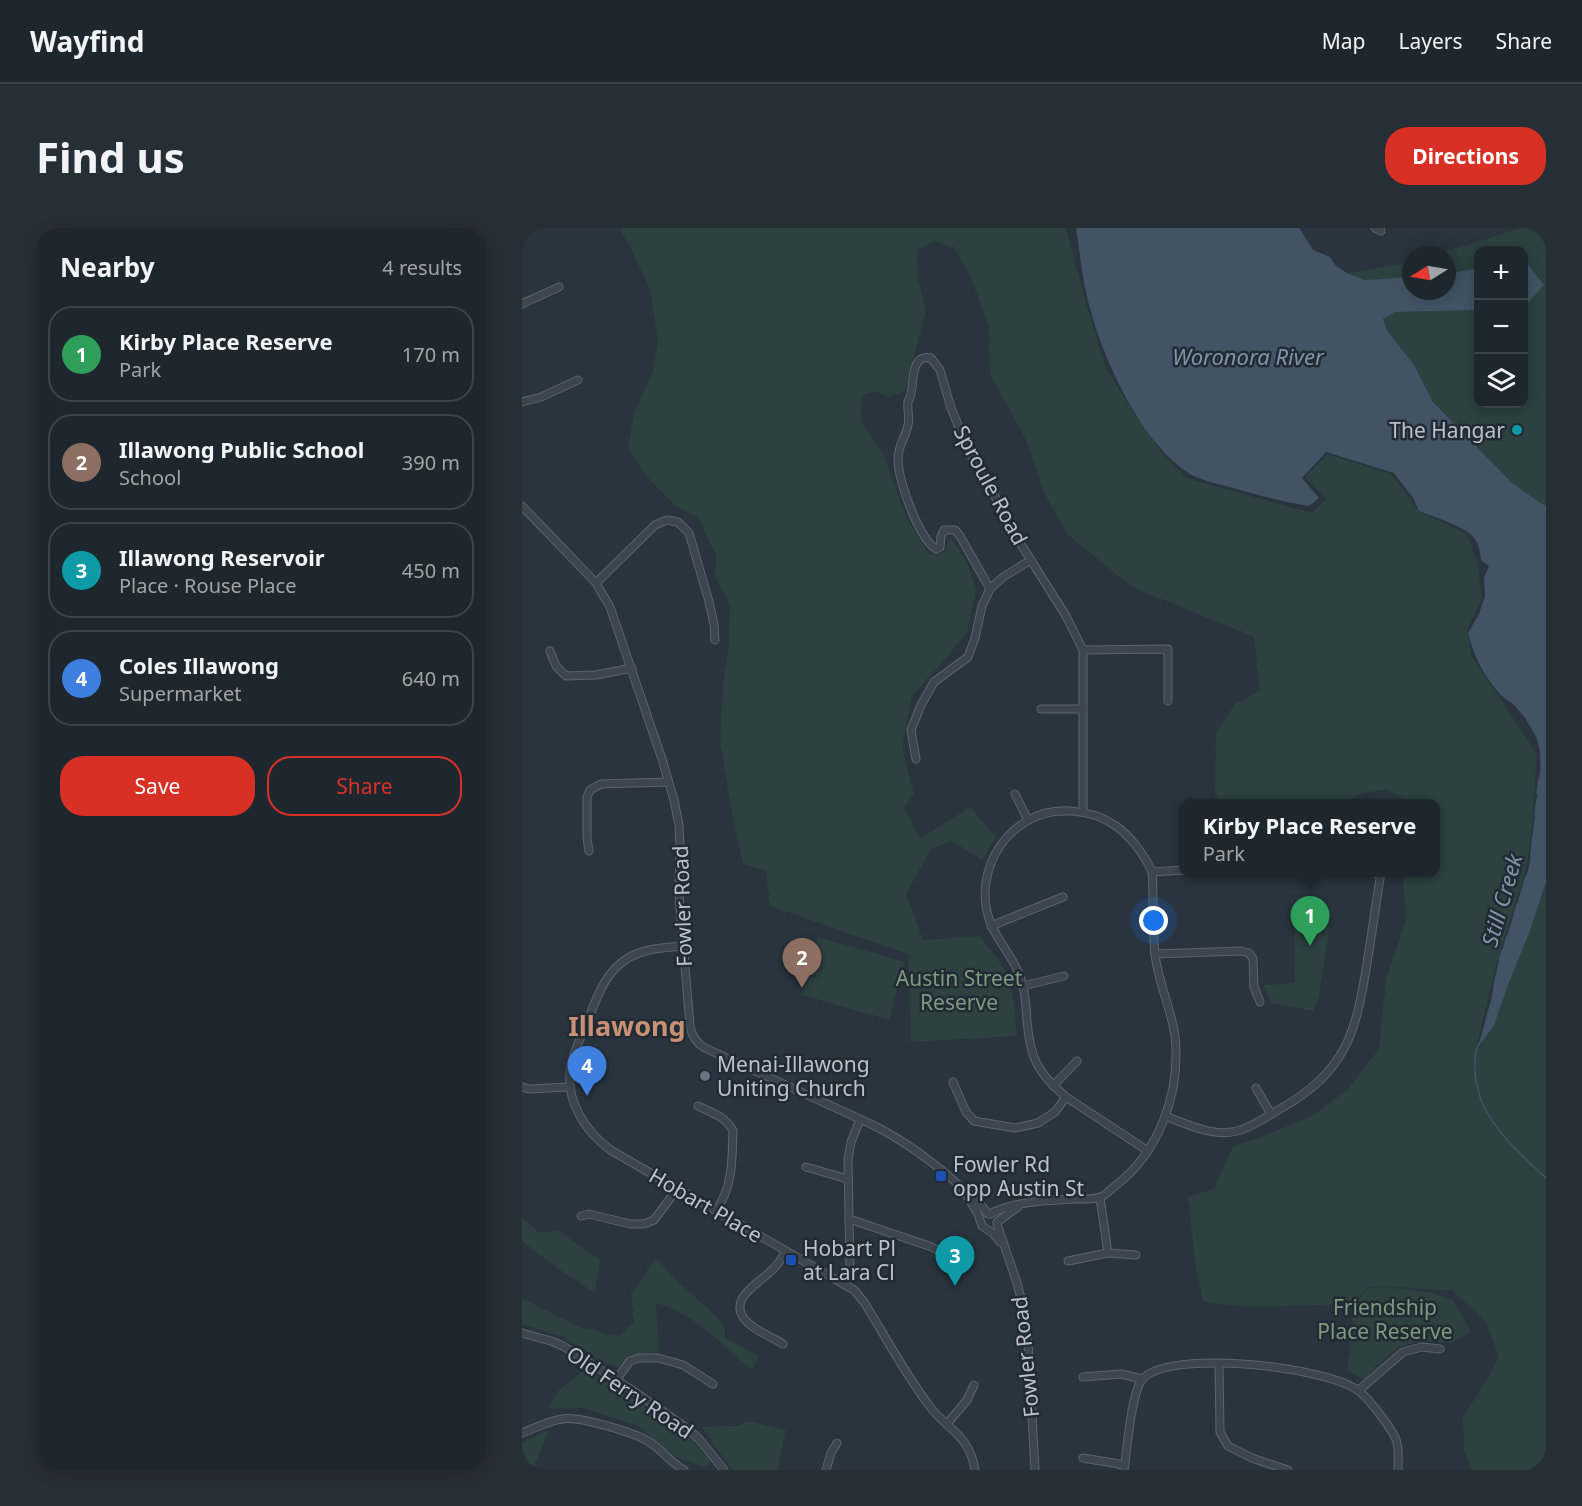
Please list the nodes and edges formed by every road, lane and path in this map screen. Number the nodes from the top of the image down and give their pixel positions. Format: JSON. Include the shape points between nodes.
{"nodes":[{"id":1,"x":559,"y":287,"type":"dead end"},
{"id":2,"x":522,"y":304,"type":"edge"},
{"id":3,"x":578,"y":380,"type":"dead end"},
{"id":4,"x":522,"y":402,"type":"edge"},
{"id":5,"x":522,"y":506,"type":"edge"},
{"id":6,"x":1031,"y":560,"type":"junction"},
{"id":7,"x":596,"y":583,"type":"junction"},
{"id":8,"x":990,"y":589,"type":"junction"},
{"id":9,"x":716,"y":640,"type":"dead end"},
{"id":10,"x":1083,"y":650,"type":"junction"},
{"id":11,"x":550,"y":651,"type":"dead end"},
{"id":12,"x":632,"y":668,"type":"junction"},
{"id":13,"x":1168,"y":701,"type":"dead end"},
{"id":14,"x":1041,"y":709,"type":"dead end"},
{"id":15,"x":1082,"y":709,"type":"junction"},
{"id":16,"x":916,"y":759,"type":"dead end"},
{"id":17,"x":668,"y":782,"type":"junction"},
{"id":18,"x":1015,"y":794,"type":"dead end"},
{"id":19,"x":1083,"y":812,"type":"junction"},
{"id":20,"x":1028,"y":820,"type":"junction"},
{"id":21,"x":589,"y":851,"type":"dead end"},
{"id":22,"x":1179,"y":870,"type":"edge"},
{"id":23,"x":1152,"y":872,"type":"junction"},
{"id":24,"x":1379,"y":877,"type":"edge"},
{"id":25,"x":1062,"y":897,"type":"dead end"},
{"id":26,"x":991,"y":926,"type":"junction"},
{"id":27,"x":682,"y":946,"type":"junction"},
{"id":28,"x":1155,"y":954,"type":"junction"},
{"id":29,"x":1064,"y":976,"type":"dead end"},
{"id":30,"x":1023,"y":986,"type":"junction"},
{"id":31,"x":1260,"y":1002,"type":"dead end"},
{"id":32,"x":1077,"y":1061,"type":"dead end"},
{"id":33,"x":954,"y":1082,"type":"dead end"},
{"id":34,"x":1053,"y":1086,"type":"junction"},
{"id":35,"x":522,"y":1087,"type":"edge"},
{"id":36,"x":570,"y":1087,"type":"junction"},
{"id":37,"x":1256,"y":1088,"type":"dead end"},
{"id":38,"x":1066,"y":1097,"type":"junction"},
{"id":39,"x":698,"y":1106,"type":"dead end"},
{"id":40,"x":1270,"y":1114,"type":"junction"},
{"id":41,"x":1165,"y":1116,"type":"junction"},
{"id":42,"x":860,"y":1120,"type":"junction"},
{"id":43,"x":1148,"y":1151,"type":"junction"},
{"id":44,"x":806,"y":1167,"type":"dead end"},
{"id":45,"x":848,"y":1179,"type":"junction"},
{"id":46,"x":677,"y":1190,"type":"junction"},
{"id":47,"x":964,"y":1190,"type":"junction"},
{"id":48,"x":1100,"y":1198,"type":"junction"},
{"id":49,"x":1023,"y":1204,"type":"junction"},
{"id":50,"x":716,"y":1211,"type":"junction"},
{"id":51,"x":989,"y":1214,"type":"junction"},
{"id":52,"x":582,"y":1216,"type":"dead end"},
{"id":53,"x":849,"y":1218,"type":"junction"},
{"id":54,"x":981,"y":1222,"type":"junction"},
{"id":55,"x":997,"y":1223,"type":"junction"},
{"id":56,"x":987,"y":1230,"type":"junction"},
{"id":57,"x":1004,"y":1246,"type":"junction"},
{"id":58,"x":786,"y":1251,"type":"junction"},
{"id":59,"x":1108,"y":1253,"type":"junction"},
{"id":60,"x":943,"y":1254,"type":"dead end"},
{"id":61,"x":1136,"y":1255,"type":"dead end"},
{"id":62,"x":1068,"y":1261,"type":"dead end"},
{"id":63,"x":845,"y":1285,"type":"junction"},
{"id":64,"x":522,"y":1333,"type":"edge"},
{"id":65,"x":783,"y":1344,"type":"dead end"},
{"id":66,"x":1440,"y":1349,"type":"dead end"},
{"id":67,"x":1219,"y":1364,"type":"junction"},
{"id":68,"x":1083,"y":1377,"type":"dead end"},
{"id":69,"x":1142,"y":1379,"type":"junction"},
{"id":70,"x":616,"y":1380,"type":"junction"},
{"id":71,"x":713,"y":1384,"type":"dead end"},
{"id":72,"x":974,"y":1385,"type":"dead end"},
{"id":73,"x":1359,"y":1390,"type":"junction"},
{"id":74,"x":947,"y":1424,"type":"junction"},
{"id":75,"x":522,"y":1433,"type":"edge"},
{"id":76,"x":837,"y":1443,"type":"dead end"},
{"id":77,"x":1083,"y":1458,"type":"dead end"},
{"id":78,"x":1124,"y":1468,"type":"edge"},
{"id":79,"x":684,"y":1470,"type":"edge"},
{"id":80,"x":724,"y":1470,"type":"edge"},
{"id":81,"x":826,"y":1470,"type":"edge"},
{"id":82,"x":975,"y":1470,"type":"edge"},
{"id":83,"x":1035,"y":1470,"type":"edge"},
{"id":84,"x":1288,"y":1470,"type":"edge"},
{"id":85,"x":1398,"y":1470,"type":"edge"}],
"edges":[{"from":1,"to":2,"type":"street"},
{"from":3,"to":4,"type":"street"},
{"from":5,"to":7,"type":"street","name":"Fowler Road"},
{"from":6,"to":8,"type":"street"},
{"from":6,"to":8,"type":"street","name":"Sproule Road","via":[[969,452],[940,370],[931,358],[922,358],[914,371],[909,422],[898,453],[910,508],[936,549],[944,530],[955,530]]},
{"from":6,"to":10,"type":"street","name":"Sproule Road"},
{"from":7,"to":9,"type":"street","via":[[655,525],[667,520],[678,522],[689,533],[696,553]]},
{"from":7,"to":12,"type":"street","name":"Fowler Road","via":[[610,607]]},
{"from":8,"to":16,"type":"street","via":[[968,657],[934,682],[921,705],[911,730]]},
{"from":10,"to":13,"type":"street","via":[[1168,649]]},
{"from":10,"to":15,"type":"street","name":"Sproule Road"},
{"from":11,"to":12,"type":"street","via":[[556,666],[566,676]]},
{"from":12,"to":17,"type":"street","name":"Fowler Road"},
{"from":14,"to":15,"type":"street"},
{"from":15,"to":19,"type":"street","name":"Sproule Road"},
{"from":17,"to":21,"type":"street","via":[[601,784],[590,790]]},
{"from":17,"to":27,"type":"street","name":"Fowler Road","via":[[679,825]]},
{"from":18,"to":20,"type":"street"},
{"from":19,"to":20,"type":"street","via":[[1053,812]]},
{"from":19,"to":23,"type":"street","via":[[1116,826],[1136,846]]},
{"from":20,"to":26,"type":"street","via":[[992,858],[985,887]]},
{"from":22,"to":23,"type":"street"},
{"from":23,"to":28,"type":"street"},
{"from":24,"to":40,"type":"street","via":[[1362,998],[1349,1041],[1324,1077]]},
{"from":25,"to":26,"type":"street"},
{"from":26,"to":30,"type":"street","via":[[1010,955]]},
{"from":27,"to":36,"type":"street","name":"Hobart Place","via":[[639,953],[610,974],[601,987],[573,1059]]},
{"from":27,"to":42,"type":"street","name":"Fowler Road","via":[[690,1029],[696,1042]]},
{"from":28,"to":31,"type":"street","via":[[1249,953]]},
{"from":28,"to":41,"type":"street","via":[[1174,1036],[1176,1063]]},
{"from":29,"to":30,"type":"street"},
{"from":30,"to":34,"type":"street","via":[[1031,1051]]},
{"from":32,"to":34,"type":"street"},
{"from":33,"to":38,"type":"street","via":[[966,1112],[974,1121],[1015,1128],[1038,1124],[1055,1112]]},
{"from":34,"to":38,"type":"street"},
{"from":35,"to":36,"type":"street"},
{"from":36,"to":46,"type":"street","name":"Hobart Place","via":[[577,1111],[594,1136]]},
{"from":37,"to":40,"type":"street"},
{"from":38,"to":43,"type":"street"},
{"from":39,"to":50,"type":"street","via":[[724,1120],[733,1131],[729,1186]]},
{"from":40,"to":41,"type":"street","via":[[1247,1128],[1226,1133],[1211,1132]]},
{"from":41,"to":43,"type":"street"},
{"from":42,"to":45,"type":"street","via":[[849,1148]]},
{"from":42,"to":47,"type":"street","name":"Fowler Road","via":[[913,1147]]},
{"from":43,"to":48,"type":"street","via":[[1126,1178]]},
{"from":44,"to":45,"type":"street"},
{"from":45,"to":53,"type":"street"},
{"from":46,"to":50,"type":"street","name":"Hobart Place"},
{"from":46,"to":52,"type":"street","via":[[654,1220],[645,1224]]},
{"from":47,"to":51,"type":"street","name":"Fowler Road"},
{"from":47,"to":54,"type":"street","name":"Fowler Road"},
{"from":48,"to":49,"type":"street"},
{"from":48,"to":59,"type":"street"},
{"from":49,"to":51,"type":"street"},
{"from":49,"to":55,"type":"street"},
{"from":50,"to":58,"type":"street","name":"Hobart Place"},
{"from":51,"to":54,"type":"street"},
{"from":51,"to":55,"type":"street"},
{"from":53,"to":60,"type":"street","via":[[932,1246]]},
{"from":53,"to":63,"type":"street","via":[[850,1271]]},
{"from":54,"to":56,"type":"street"},
{"from":55,"to":56,"type":"street"},
{"from":55,"to":57,"type":"street","name":"Fowler Road"},
{"from":56,"to":57,"type":"street","name":"Fowler Road"},
{"from":57,"to":83,"type":"street","name":"Fowler Road","via":[[1026,1322]]},
{"from":58,"to":63,"type":"street","name":"Hobart Place"},
{"from":58,"to":65,"type":"street","via":[[771,1272],[743,1297],[740,1308],[749,1323]]},
{"from":59,"to":61,"type":"street"},
{"from":59,"to":62,"type":"street"},
{"from":63,"to":74,"type":"street","name":"Hobart Place","via":[[862,1299],[926,1402]]},
{"from":64,"to":70,"type":"street","name":"Old Ferry Road","via":[[556,1343]]},
{"from":66,"to":73,"type":"street","via":[[1422,1347],[1403,1352]]},
{"from":67,"to":69,"type":"street","via":[[1175,1365]]},
{"from":67,"to":73,"type":"street","via":[[1290,1368]]},
{"from":67,"to":84,"type":"street","via":[[1220,1432],[1228,1446]]},
{"from":68,"to":69,"type":"street","via":[[1121,1374]]},
{"from":69,"to":78,"type":"street","via":[[1135,1395]]},
{"from":70,"to":71,"type":"street","via":[[630,1361],[658,1358],[691,1369]]},
{"from":70,"to":80,"type":"street","name":"Old Ferry Road","via":[[694,1434]]},
{"from":72,"to":74,"type":"street"},
{"from":73,"to":85,"type":"street","via":[[1374,1405],[1397,1441]]},
{"from":74,"to":82,"type":"street","name":"Hobart Place","via":[[968,1448]]},
{"from":75,"to":79,"type":"street","via":[[560,1419],[586,1421],[645,1439]]},
{"from":76,"to":81,"type":"street"},
{"from":77,"to":78,"type":"street"}]}
